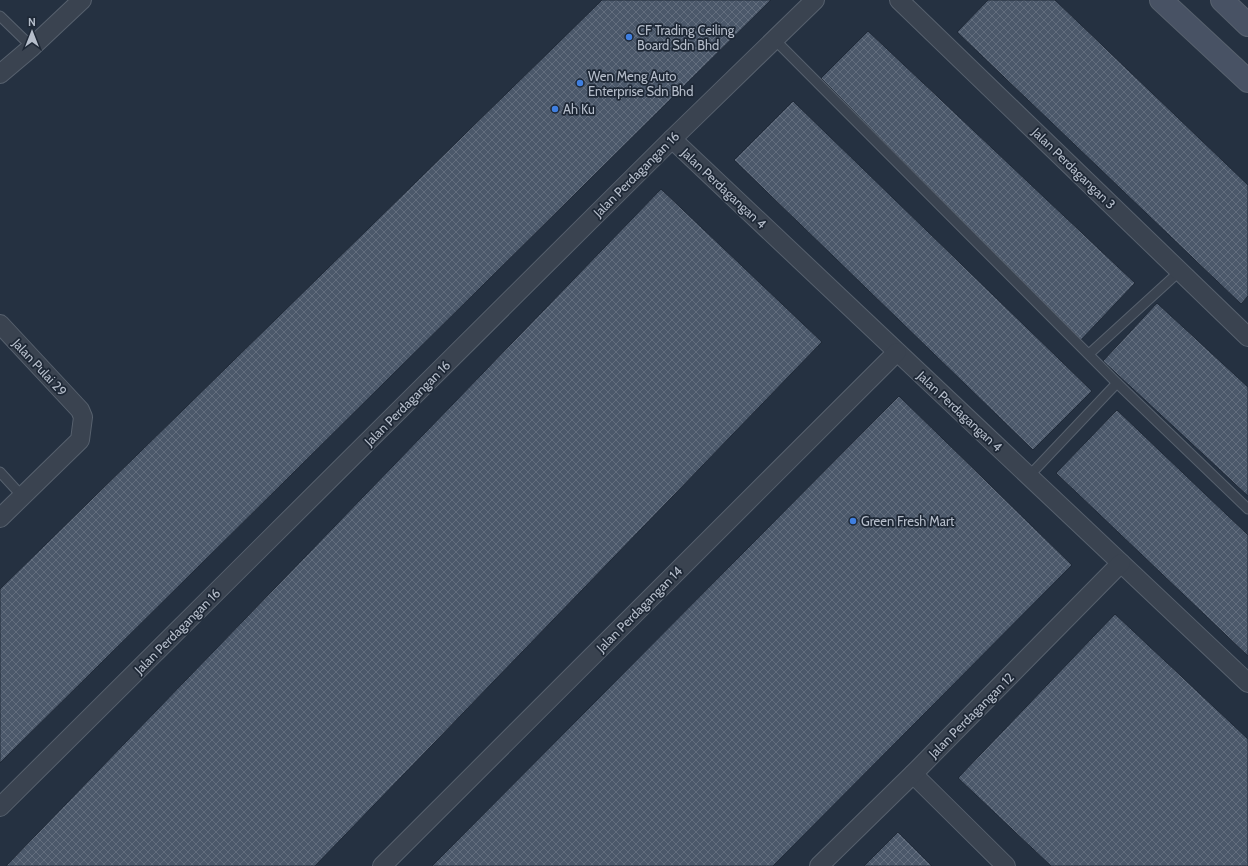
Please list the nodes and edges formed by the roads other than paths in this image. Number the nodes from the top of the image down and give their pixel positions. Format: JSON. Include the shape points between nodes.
{"nodes":[{"id":1,"x":82,"y":0,"type":"edge"},
{"id":2,"x":815,"y":0,"type":"edge"},
{"id":3,"x":899,"y":0,"type":"edge"},
{"id":4,"x":1161,"y":0,"type":"edge"},
{"id":5,"x":1222,"y":0,"type":"edge"},
{"id":6,"x":0,"y":16,"type":"edge"},
{"id":7,"x":1248,"y":25,"type":"edge"},
{"id":8,"x":774,"y":39,"type":"junction"},
{"id":9,"x":32,"y":47,"type":"junction"},
{"id":10,"x":0,"y":74,"type":"edge"},
{"id":11,"x":1248,"y":81,"type":"edge"},
{"id":12,"x":672,"y":139,"type":"junction"},
{"id":13,"x":1180,"y":271,"type":"junction"},
{"id":14,"x":0,"y":324,"type":"edge"},
{"id":15,"x":1246,"y":332,"type":"edge"},
{"id":16,"x":897,"y":352,"type":"junction"},
{"id":17,"x":1088,"y":354,"type":"junction"},
{"id":18,"x":1117,"y":383,"type":"junction"},
{"id":19,"x":0,"y":472,"type":"edge"},
{"id":20,"x":1029,"y":476,"type":"junction"},
{"id":21,"x":22,"y":496,"type":"junction"},
{"id":22,"x":1248,"y":509,"type":"edge"},
{"id":23,"x":0,"y":518,"type":"edge"},
{"id":24,"x":1121,"y":563,"type":"junction"},
{"id":25,"x":1248,"y":683,"type":"edge"},
{"id":26,"x":913,"y":774,"type":"junction"},
{"id":27,"x":0,"y":807,"type":"edge"},
{"id":28,"x":382,"y":866,"type":"edge"},
{"id":29,"x":819,"y":866,"type":"edge"},
{"id":30,"x":1006,"y":866,"type":"edge"}],
"edges":[{"from":1,"to":9,"type":"street"},
{"from":2,"to":8,"type":"street","name":"Jalan Perdagangan 16"},
{"from":3,"to":13,"type":"street","name":"Jalan Perdagangan 3"},
{"from":4,"to":11,"type":"main road"},
{"from":5,"to":7,"type":"main road"},
{"from":6,"to":9,"type":"lane"},
{"from":8,"to":12,"type":"street","name":"Jalan Perdagangan 16"},
{"from":8,"to":17,"type":"lane"},
{"from":9,"to":10,"type":"street"},
{"from":12,"to":16,"type":"street","name":"Jalan Perdagangan 4"},
{"from":12,"to":27,"type":"street","name":"Jalan Perdagangan 16"},
{"from":13,"to":15,"type":"street","name":"Jalan Perdagangan 3"},
{"from":13,"to":17,"type":"lane"},
{"from":14,"to":21,"type":"street","name":"Jalan Pulai 29","via":[[80,410],[83,417],[80,440]]},
{"from":16,"to":20,"type":"street","name":"Jalan Perdagangan 4"},
{"from":16,"to":28,"type":"street","name":"Jalan Perdagangan 14"},
{"from":17,"to":18,"type":"lane"},
{"from":18,"to":20,"type":"lane"},
{"from":18,"to":22,"type":"lane"},
{"from":19,"to":21,"type":"lane"},
{"from":20,"to":24,"type":"street","name":"Jalan Perdagangan 4"},
{"from":21,"to":23,"type":"street"},
{"from":24,"to":25,"type":"street","name":"Jalan Perdagangan 4"},
{"from":24,"to":26,"type":"street","name":"Jalan Perdagangan 12"},
{"from":26,"to":29,"type":"street","name":"Jalan Perdagangan 12"},
{"from":26,"to":30,"type":"street"}]}
